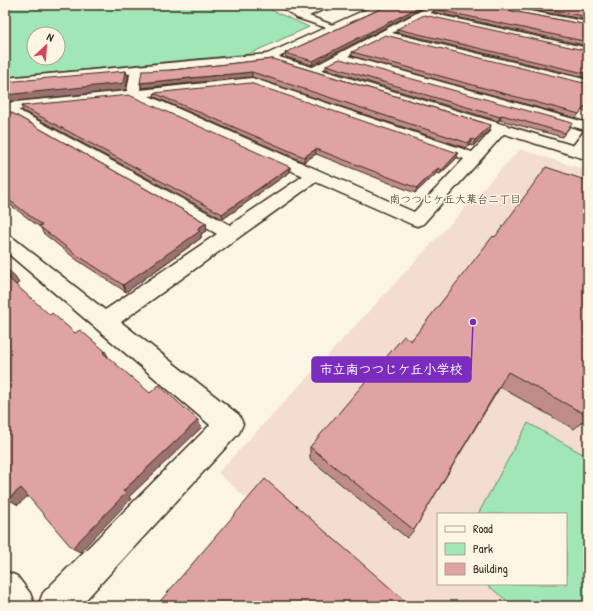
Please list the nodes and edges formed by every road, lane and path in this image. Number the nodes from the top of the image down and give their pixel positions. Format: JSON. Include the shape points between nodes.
{"nodes":[{"id":1,"x":282,"y":5,"type":"edge"},
{"id":2,"x":330,"y":5,"type":"edge"},
{"id":3,"x":383,"y":5,"type":"edge"},
{"id":4,"x":439,"y":5,"type":"edge"},
{"id":5,"x":483,"y":5,"type":"edge"},
{"id":6,"x":422,"y":14,"type":"junction"},
{"id":7,"x":300,"y":16,"type":"junction"},
{"id":8,"x":588,"y":25,"type":"edge"},
{"id":9,"x":333,"y":27,"type":"junction"},
{"id":10,"x":383,"y":34,"type":"junction"},
{"id":11,"x":588,"y":51,"type":"edge"},
{"id":12,"x":269,"y":57,"type":"junction"},
{"id":13,"x":340,"y":57,"type":"junction"},
{"id":14,"x":137,"y":69,"type":"junction"},
{"id":15,"x":313,"y":70,"type":"junction"},
{"id":16,"x":5,"y":82,"type":"edge"},
{"id":17,"x":588,"y":84,"type":"edge"},
{"id":18,"x":133,"y":94,"type":"junction"},
{"id":19,"x":5,"y":108,"type":"edge"},
{"id":20,"x":588,"y":127,"type":"edge"},
{"id":21,"x":502,"y":128,"type":"junction"},
{"id":22,"x":588,"y":134,"type":"edge"},
{"id":23,"x":582,"y":153,"type":"edge"},
{"id":24,"x":475,"y":158,"type":"junction"},
{"id":25,"x":316,"y":175,"type":"junction"},
{"id":26,"x":231,"y":234,"type":"junction"},
{"id":27,"x":5,"y":241,"type":"edge"},
{"id":28,"x":104,"y":322,"type":"junction"},
{"id":29,"x":5,"y":588,"type":"edge"},
{"id":30,"x":18,"y":606,"type":"edge"},
{"id":31,"x":56,"y":606,"type":"edge"}],
"edges":[{"from":1,"to":7,"type":"street"},
{"from":2,"to":7,"type":"street"},
{"from":3,"to":9,"type":"street"},
{"from":4,"to":6,"type":"street"},
{"from":5,"to":8,"type":"street"},
{"from":6,"to":10,"type":"street"},
{"from":6,"to":11,"type":"street"},
{"from":7,"to":9,"type":"street"},
{"from":9,"to":12,"type":"street"},
{"from":10,"to":13,"type":"street"},
{"from":10,"to":17,"type":"street"},
{"from":12,"to":14,"type":"street"},
{"from":12,"to":15,"type":"street"},
{"from":13,"to":15,"type":"street"},
{"from":13,"to":20,"type":"street"},
{"from":14,"to":16,"type":"street"},
{"from":14,"to":18,"type":"street"},
{"from":15,"to":21,"type":"street"},
{"from":18,"to":19,"type":"street"},
{"from":18,"to":24,"type":"street","via":[[252,82]]},
{"from":18,"to":25,"type":"street"},
{"from":19,"to":26,"type":"street"},
{"from":21,"to":23,"type":"street"},
{"from":21,"to":24,"type":"street"},
{"from":22,"to":23,"type":"street"},
{"from":24,"to":25,"type":"street","via":[[417,220]]},
{"from":25,"to":26,"type":"street"},
{"from":26,"to":28,"type":"street"},
{"from":27,"to":28,"type":"street"},
{"from":28,"to":31,"type":"street","via":[[229,424]]},
{"from":29,"to":30,"type":"street"}]}
